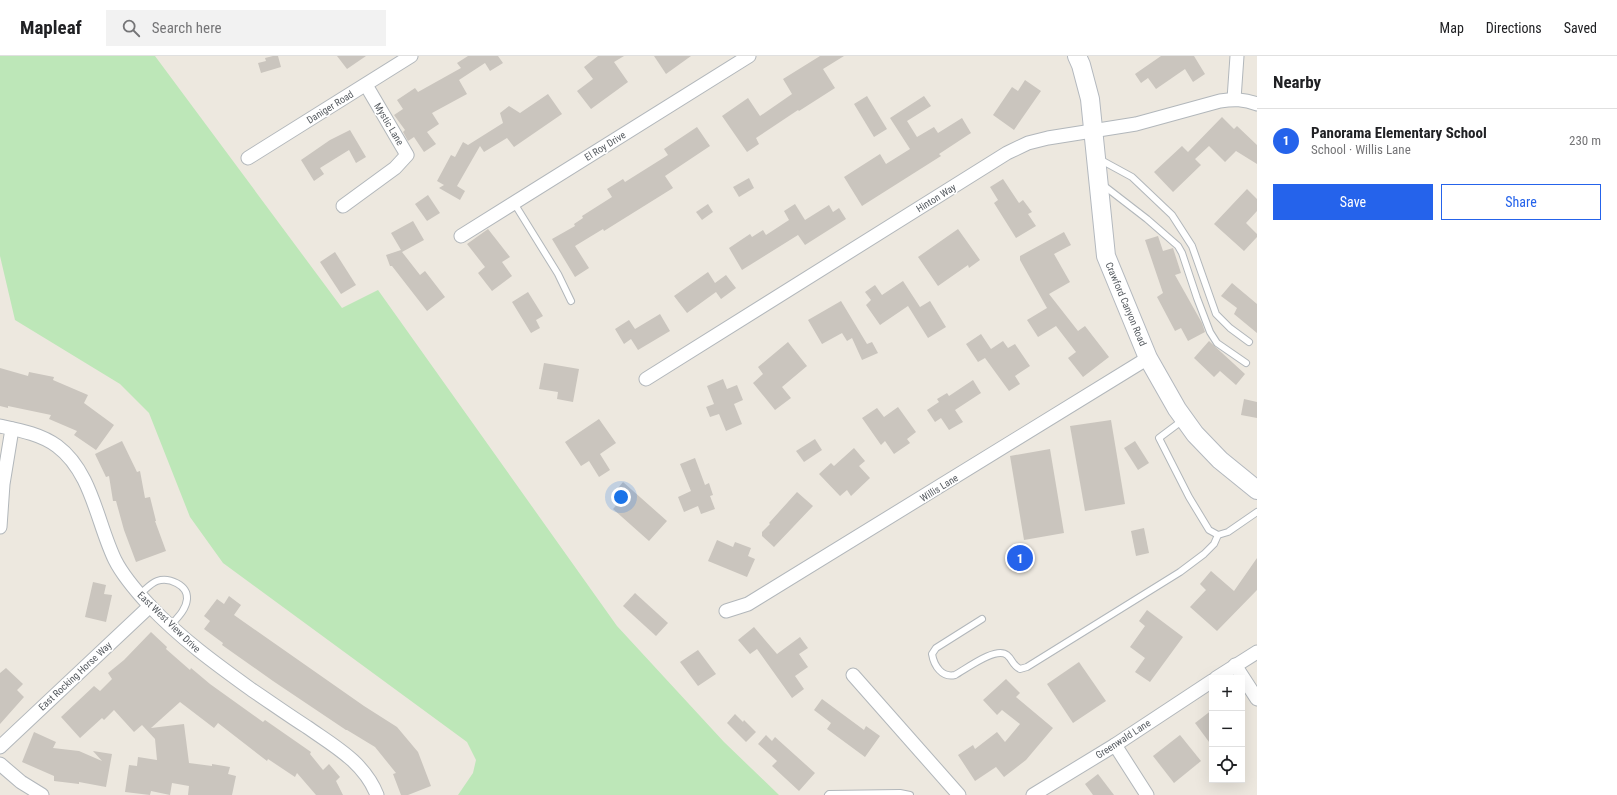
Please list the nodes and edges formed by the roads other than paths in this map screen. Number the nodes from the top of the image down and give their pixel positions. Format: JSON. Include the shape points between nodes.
{"nodes":[{"id":1,"x":410,"y":56,"type":"edge"},
{"id":2,"x":749,"y":56,"type":"edge"},
{"id":3,"x":1077,"y":56,"type":"edge"},
{"id":4,"x":1236,"y":56,"type":"edge"},
{"id":5,"x":366,"y":85,"type":"junction"},
{"id":6,"x":1234,"y":99,"type":"junction"},
{"id":7,"x":1257,"y":104,"type":"edge"},
{"id":8,"x":1093,"y":130,"type":"junction"},
{"id":9,"x":1096,"y":157,"type":"junction"},
{"id":10,"x":248,"y":158,"type":"dead end"},
{"id":11,"x":1099,"y":182,"type":"junction"},
{"id":12,"x":514,"y":203,"type":"junction"},
{"id":13,"x":343,"y":206,"type":"dead end"},
{"id":14,"x":461,"y":236,"type":"dead end"},
{"id":15,"x":571,"y":301,"type":"dead end"},
{"id":16,"x":1249,"y":342,"type":"dead end"},
{"id":17,"x":1148,"y":358,"type":"junction"},
{"id":18,"x":1246,"y":363,"type":"dead end"},
{"id":19,"x":646,"y":379,"type":"dead end"},
{"id":20,"x":1184,"y":419,"type":"junction"},
{"id":21,"x":6,"y":427,"type":"edge"},
{"id":22,"x":1257,"y":490,"type":"edge"},
{"id":23,"x":1257,"y":512,"type":"edge"},
{"id":24,"x":0,"y":527,"type":"edge"},
{"id":25,"x":1218,"y":535,"type":"junction"},
{"id":26,"x":140,"y":594,"type":"junction"},
{"id":27,"x":150,"y":606,"type":"junction"},
{"id":28,"x":726,"y":611,"type":"dead end"},
{"id":29,"x":982,"y":619,"type":"dead end"},
{"id":30,"x":170,"y":626,"type":"junction"},
{"id":31,"x":1257,"y":652,"type":"edge"},
{"id":32,"x":1235,"y":666,"type":"junction"},
{"id":33,"x":853,"y":675,"type":"dead end"},
{"id":34,"x":1221,"y":675,"type":"edge"},
{"id":35,"x":1209,"y":683,"type":"edge"},
{"id":36,"x":1257,"y":699,"type":"edge"},
{"id":37,"x":1115,"y":744,"type":"junction"},
{"id":38,"x":0,"y":747,"type":"edge"},
{"id":39,"x":0,"y":764,"type":"edge"},
{"id":40,"x":42,"y":795,"type":"edge"},
{"id":41,"x":377,"y":795,"type":"edge"},
{"id":42,"x":828,"y":795,"type":"edge"},
{"id":43,"x":910,"y":795,"type":"edge"},
{"id":44,"x":959,"y":795,"type":"edge"},
{"id":45,"x":1033,"y":795,"type":"edge"},
{"id":46,"x":1147,"y":795,"type":"edge"}],
"edges":[{"from":1,"to":5,"type":"street","name":"Daniger Road"},
{"from":2,"to":12,"type":"street","name":"El Roy Drive"},
{"from":3,"to":8,"type":"main road","name":"Crawford Canyon Road","via":[[1090,99]]},
{"from":4,"to":6,"type":"street"},
{"from":5,"to":10,"type":"street","name":"Daniger Road"},
{"from":5,"to":13,"type":"street","name":"Mystic Lane","via":[[407,155],[395,168]]},
{"from":6,"to":7,"type":"street","name":"Hinton Way"},
{"from":6,"to":8,"type":"street","name":"Hinton Way","via":[[1136,124]]},
{"from":8,"to":9,"type":"main road","name":"Crawford Canyon Road"},
{"from":8,"to":19,"type":"street","name":"Hinton Way","via":[[1028,143],[1007,153]]},
{"from":9,"to":11,"type":"main road","name":"Crawford Canyon Road"},
{"from":9,"to":16,"type":"lane","via":[[1132,177],[1172,215],[1192,246],[1216,314]]},
{"from":11,"to":17,"type":"main road","name":"Crawford Canyon Road","via":[[1106,256]]},
{"from":11,"to":18,"type":"lane","via":[[1178,246],[1210,332],[1217,342]]},
{"from":12,"to":14,"type":"street","name":"El Roy Drive"},
{"from":12,"to":15,"type":"lane","via":[[558,274]]},
{"from":17,"to":20,"type":"main road","name":"Crawford Canyon Road"},
{"from":17,"to":28,"type":"street","name":"Willis Lane","via":[[748,604]]},
{"from":20,"to":22,"type":"main road","name":"Crawford Canyon Road","via":[[1220,460]]},
{"from":20,"to":25,"type":"lane","via":[[1159,438],[1201,517],[1209,530]]},
{"from":21,"to":24,"type":"street"},
{"from":21,"to":26,"type":"street","name":"East West View Drive","via":[[43,438],[57,446],[68,457],[87,487],[116,562]]},
{"from":23,"to":25,"type":"lane","via":[[1228,532]]},
{"from":25,"to":29,"type":"lane","via":[[1214,544],[1204,554],[1180,572],[1027,667],[1020,669],[1013,666],[1007,655],[1000,652],[955,675],[942,673],[933,660],[932,654],[936,648]]},
{"from":26,"to":27,"type":"street","name":"East West View Drive"},
{"from":26,"to":30,"type":"lane","via":[[156,581],[168,580],[178,583],[187,599],[183,611]]},
{"from":27,"to":30,"type":"street","name":"East West View Drive"},
{"from":27,"to":38,"type":"street","name":"East Rocking Horse Way"},
{"from":30,"to":41,"type":"street","name":"East West View Drive","via":[[205,656],[339,747],[365,774]]},
{"from":31,"to":32,"type":"street"},
{"from":32,"to":34,"type":"street"},
{"from":32,"to":36,"type":"street"},
{"from":33,"to":44,"type":"street"},
{"from":35,"to":37,"type":"street","name":"Greenwald Lane"},
{"from":37,"to":45,"type":"street","name":"Greenwald Lane"},
{"from":37,"to":46,"type":"street"},
{"from":39,"to":40,"type":"street","via":[[21,782]]},
{"from":42,"to":43,"type":"lane"}]}
